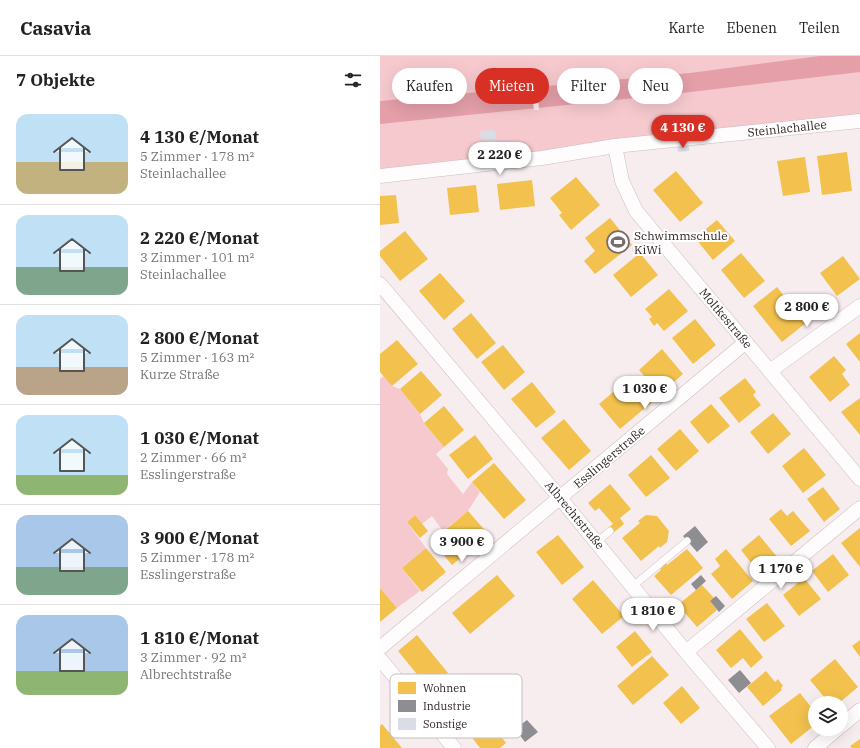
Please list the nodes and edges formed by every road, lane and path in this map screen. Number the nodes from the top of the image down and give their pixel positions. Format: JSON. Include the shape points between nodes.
{"nodes":[{"id":1,"x":860,"y":121,"type":"edge"},
{"id":2,"x":615,"y":146,"type":"junction"},
{"id":3,"x":380,"y":176,"type":"edge"},
{"id":4,"x":380,"y":284,"type":"edge"},
{"id":5,"x":860,"y":306,"type":"edge"},
{"id":6,"x":746,"y":342,"type":"junction"},
{"id":7,"x":770,"y":371,"type":"junction"},
{"id":8,"x":860,"y":479,"type":"edge"},
{"id":9,"x":560,"y":498,"type":"junction"},
{"id":10,"x":860,"y":508,"type":"edge"},
{"id":11,"x":610,"y":531,"type":"dead end"},
{"id":12,"x":687,"y":541,"type":"dead end"},
{"id":13,"x":597,"y":542,"type":"junction"},
{"id":14,"x":633,"y":586,"type":"junction"},
{"id":15,"x":380,"y":648,"type":"edge"},
{"id":16,"x":686,"y":652,"type":"junction"},
{"id":17,"x":380,"y":659,"type":"edge"},
{"id":18,"x":392,"y":674,"type":"edge"},
{"id":19,"x":860,"y":710,"type":"edge"},
{"id":20,"x":848,"y":720,"type":"edge"},
{"id":21,"x":829,"y":736,"type":"edge"},
{"id":22,"x":446,"y":738,"type":"edge"},
{"id":23,"x":454,"y":748,"type":"edge"},
{"id":24,"x":768,"y":748,"type":"edge"},
{"id":25,"x":815,"y":748,"type":"edge"}],
"edges":[{"from":1,"to":2,"type":"street","name":"Steinlachallee"},
{"from":2,"to":3,"type":"street","name":"Steinlachallee","via":[[542,158]]},
{"from":2,"to":6,"type":"street","name":"Moltkestraße","via":[[622,181],[636,211]]},
{"from":4,"to":9,"type":"street","name":"Albrechtstraße"},
{"from":5,"to":7,"type":"street"},
{"from":6,"to":7,"type":"street","name":"Moltkestraße"},
{"from":6,"to":9,"type":"street","name":"Esslingerstraße"},
{"from":7,"to":8,"type":"street","name":"Moltkestraße"},
{"from":9,"to":13,"type":"street","name":"Albrechtstraße"},
{"from":9,"to":15,"type":"street","name":"Esslingerstraße"},
{"from":10,"to":16,"type":"street"},
{"from":11,"to":13,"type":"lane"},
{"from":12,"to":14,"type":"lane"},
{"from":13,"to":14,"type":"street","name":"Albrechtstraße"},
{"from":14,"to":16,"type":"street","name":"Albrechtstraße"},
{"from":16,"to":24,"type":"street","name":"Albrechtstraße"},
{"from":17,"to":18,"type":"street"},
{"from":19,"to":20,"type":"street"},
{"from":21,"to":25,"type":"street"},
{"from":22,"to":23,"type":"street"}]}
